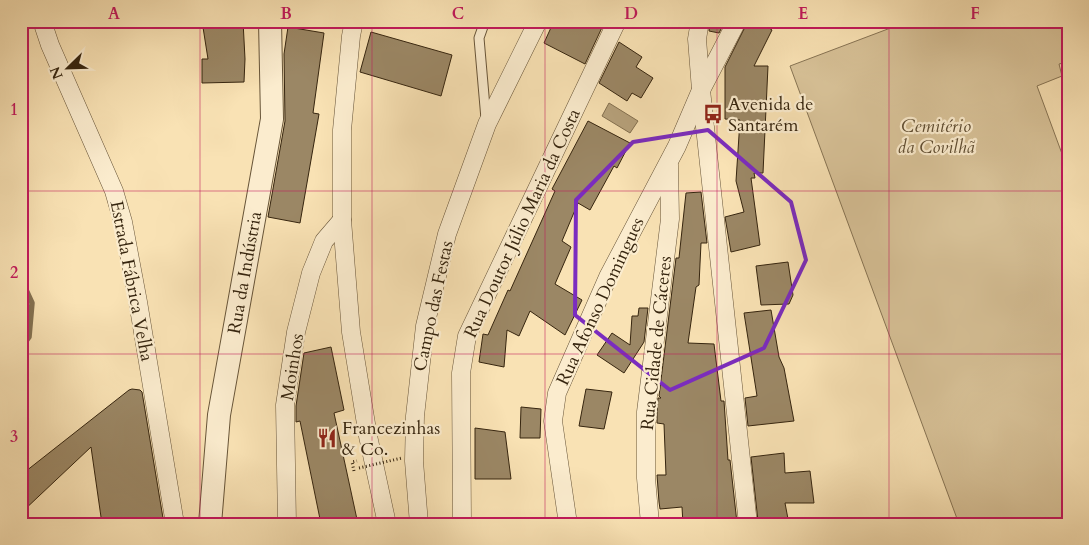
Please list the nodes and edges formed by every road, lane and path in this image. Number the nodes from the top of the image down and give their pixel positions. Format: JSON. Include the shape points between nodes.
{"nodes":[{"id":1,"x":42,"y":21,"type":"edge"},
{"id":2,"x":270,"y":21,"type":"edge"},
{"id":3,"x":354,"y":21,"type":"edge"},
{"id":4,"x":485,"y":21,"type":"edge"},
{"id":5,"x":538,"y":21,"type":"edge"},
{"id":6,"x":617,"y":21,"type":"edge"},
{"id":7,"x":700,"y":21,"type":"edge"},
{"id":8,"x":737,"y":21,"type":"edge"},
{"id":9,"x":700,"y":90,"type":"junction"},
{"id":10,"x":487,"y":124,"type":"junction"},
{"id":11,"x":669,"y":162,"type":"junction"},
{"id":12,"x":342,"y":220,"type":"junction"},
{"id":13,"x":402,"y":458,"type":"dead end"},
{"id":14,"x":359,"y":468,"type":"dead end"},
{"id":15,"x":175,"y":524,"type":"edge"},
{"id":16,"x":210,"y":524,"type":"edge"},
{"id":17,"x":286,"y":524,"type":"edge"},
{"id":18,"x":387,"y":524,"type":"edge"},
{"id":19,"x":419,"y":524,"type":"edge"},
{"id":20,"x":462,"y":524,"type":"edge"},
{"id":21,"x":568,"y":524,"type":"edge"},
{"id":22,"x":650,"y":524,"type":"edge"},
{"id":23,"x":748,"y":524,"type":"edge"}],
"edges":[{"from":1,"to":15,"type":"street","name":"Estrada Fábrica Velha","via":[[114,190],[123,222]]},
{"from":2,"to":16,"type":"street","name":"Rua da Indústria","via":[[272,119],[219,415]]},
{"from":3,"to":12,"type":"street","via":[[342,130]]},
{"from":4,"to":10,"type":"lane","via":[[479,38]]},
{"from":5,"to":10,"type":"street","name":"Campo das Festas"},
{"from":6,"to":20,"type":"street","name":"Rua Doutor Júlio Maria da Costa","via":[[467,336],[461,373]]},
{"from":7,"to":9,"type":"street","via":[[697,39]]},
{"from":8,"to":9,"type":"street"},
{"from":9,"to":11,"type":"street","name":"Rua Afonso Domingues"},
{"from":9,"to":23,"type":"street"},
{"from":10,"to":19,"type":"street","name":"Campo das Festas","via":[[447,234],[425,326],[415,416],[414,461]]},
{"from":11,"to":21,"type":"street","name":"Rua Afonso Domingues","via":[[608,277],[557,393],[553,421]]},
{"from":11,"to":22,"type":"street","name":"Rua Cidade de Cáceres","via":[[670,219],[646,412]]},
{"from":12,"to":17,"type":"street","name":"Moinhos","via":[[324,241],[311,273],[296,332],[285,405]]},
{"from":12,"to":18,"type":"street","via":[[351,332]]},
{"from":13,"to":14,"type":"path","bridge":true}]}
